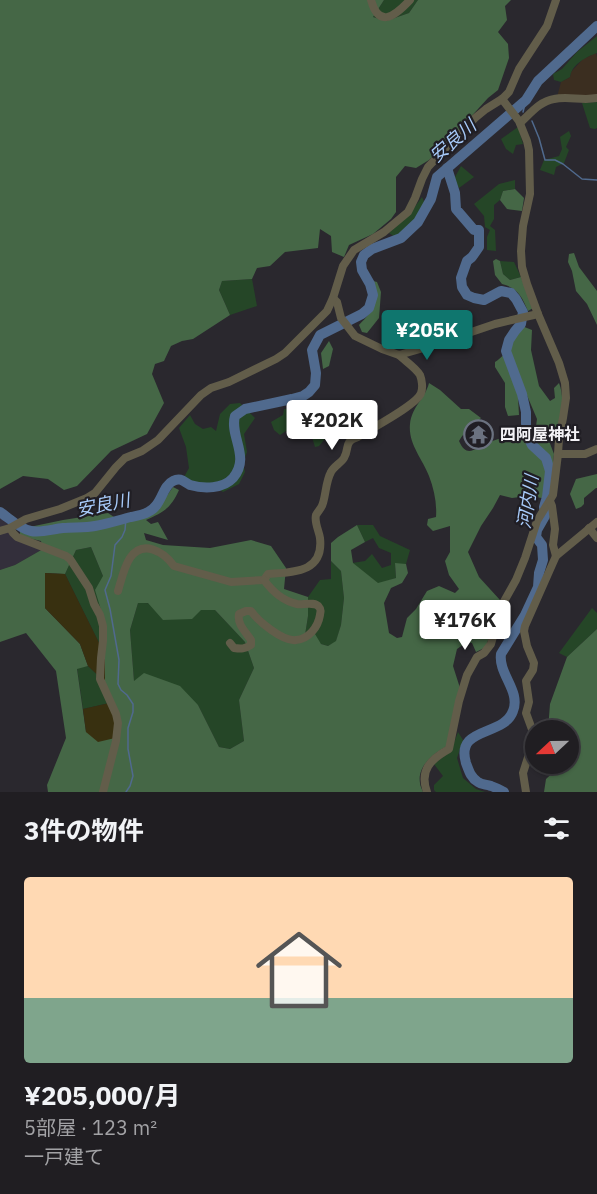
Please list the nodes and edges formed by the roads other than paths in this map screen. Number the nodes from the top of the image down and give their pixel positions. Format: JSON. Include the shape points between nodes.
{"nodes":[{"id":1,"x":371,"y":0,"type":"edge"},
{"id":2,"x":410,"y":0,"type":"edge"},
{"id":3,"x":556,"y":0,"type":"edge"},
{"id":4,"x":597,"y":98,"type":"edge"},
{"id":5,"x":504,"y":101,"type":"junction"},
{"id":6,"x":520,"y":122,"type":"junction"},
{"id":7,"x":333,"y":298,"type":"junction"},
{"id":8,"x":538,"y":314,"type":"junction"},
{"id":9,"x":399,"y":355,"type":"junction"},
{"id":10,"x":597,"y":449,"type":"edge"},
{"id":11,"x":558,"y":454,"type":"junction"},
{"id":12,"x":547,"y":506,"type":"junction"},
{"id":13,"x":597,"y":522,"type":"edge"},
{"id":14,"x":12,"y":527,"type":"junction"},
{"id":15,"x":590,"y":528,"type":"junction"},
{"id":16,"x":0,"y":531,"type":"edge"},
{"id":17,"x":597,"y":538,"type":"edge"},
{"id":18,"x":556,"y":556,"type":"junction"},
{"id":19,"x":264,"y":580,"type":"junction"},
{"id":20,"x":118,"y":591,"type":"dead end"},
{"id":21,"x":230,"y":643,"type":"dead end"},
{"id":22,"x":103,"y":792,"type":"edge"},
{"id":23,"x":427,"y":792,"type":"edge"},
{"id":24,"x":526,"y":792,"type":"edge"}],
"edges":[{"from":1,"to":2,"type":"street","via":[[374,11],[386,17]]},
{"from":3,"to":5,"type":"street","via":[[547,26]]},
{"from":4,"to":6,"type":"street","via":[[554,99]]},
{"from":5,"to":6,"type":"street"},
{"from":5,"to":7,"type":"street","via":[[475,118],[428,168],[408,212],[354,250],[343,267]]},
{"from":6,"to":8,"type":"street","via":[[529,150],[530,194],[523,226],[522,267]]},
{"from":7,"to":9,"type":"street","via":[[341,318],[356,336]]},
{"from":7,"to":14,"type":"street","via":[[327,311],[285,353],[201,395],[158,440],[116,466],[95,493]]},
{"from":8,"to":9,"type":"street"},
{"from":8,"to":11,"type":"street","via":[[565,383]]},
{"from":9,"to":19,"type":"street","via":[[418,372],[421,394],[347,445],[343,460],[332,471],[316,515],[320,544],[312,565],[305,570],[268,574]]},
{"from":10,"to":11,"type":"street","via":[[585,454]]},
{"from":11,"to":12,"type":"street","via":[[553,495]]},
{"from":12,"to":18,"type":"street","via":[[552,506]]},
{"from":12,"to":23,"type":"street","via":[[502,605],[491,644],[477,657],[467,675],[449,749],[426,768]]},
{"from":13,"to":15,"type":"street"},
{"from":14,"to":16,"type":"street"},
{"from":14,"to":22,"type":"street","via":[[17,537],[70,559],[89,588],[100,615],[104,641],[100,679],[118,723]]},
{"from":15,"to":17,"type":"street"},
{"from":15,"to":18,"type":"street"},
{"from":18,"to":24,"type":"street","via":[[524,631],[534,663],[526,681],[526,712],[533,732],[523,773]]},
{"from":19,"to":20,"type":"street","via":[[231,582],[174,566],[159,551],[144,549],[129,559]]},
{"from":19,"to":21,"type":"street","via":[[279,596],[296,604],[320,607],[314,631],[291,640],[246,610],[238,620],[251,640],[250,645],[239,649]]}]}
